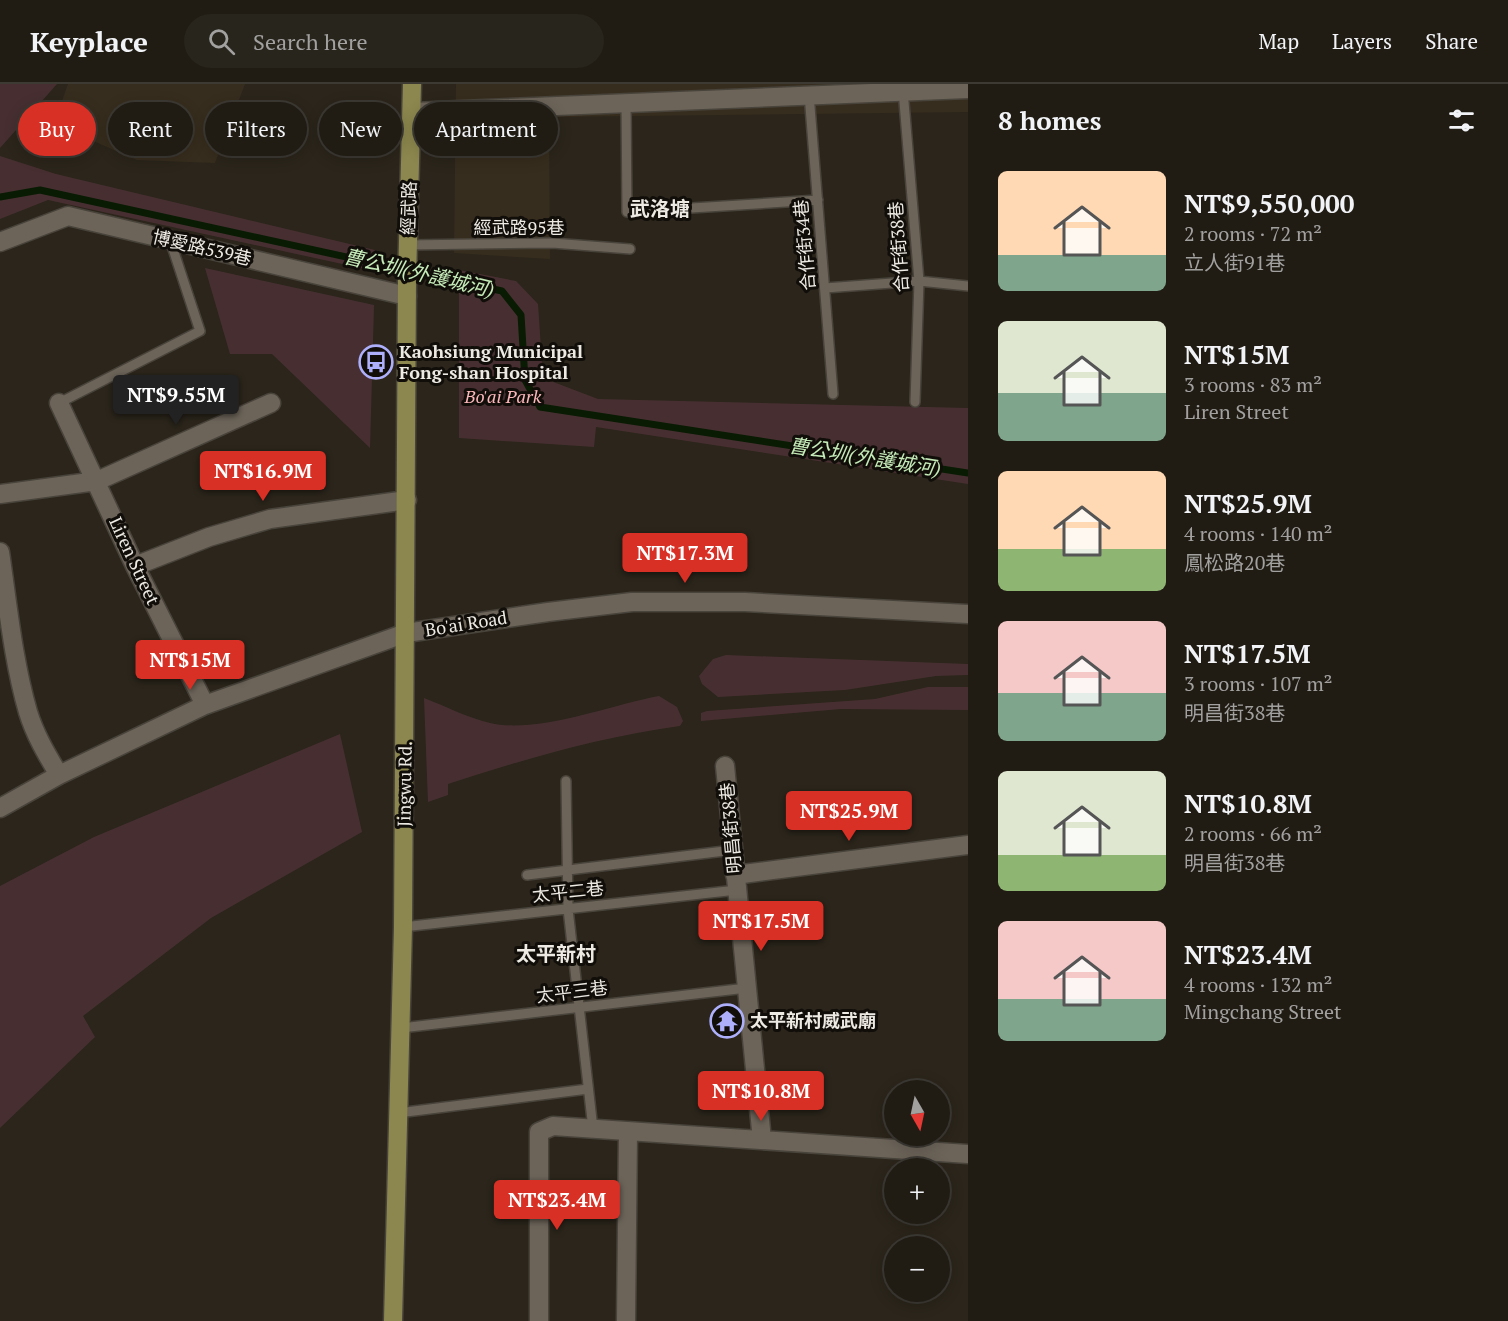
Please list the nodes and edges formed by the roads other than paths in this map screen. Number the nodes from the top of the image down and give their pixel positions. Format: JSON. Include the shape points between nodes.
{"nodes":[{"id":1,"x":412,"y":84,"type":"edge"},
{"id":2,"x":968,"y":89,"type":"edge"},
{"id":3,"x":903,"y":90,"type":"junction"},
{"id":4,"x":809,"y":94,"type":"junction"},
{"id":5,"x":626,"y":104,"type":"junction"},
{"id":6,"x":412,"y":112,"type":"junction"},
{"id":7,"x":818,"y":200,"type":"junction"},
{"id":8,"x":170,"y":240,"type":"junction"},
{"id":9,"x":0,"y":242,"type":"edge"},
{"id":10,"x":630,"y":249,"type":"dead end"},
{"id":11,"x":407,"y":252,"type":"junction"},
{"id":12,"x":919,"y":282,"type":"junction"},
{"id":13,"x":968,"y":286,"type":"edge"},
{"id":14,"x":407,"y":288,"type":"junction"},
{"id":15,"x":825,"y":288,"type":"junction"},
{"id":16,"x":834,"y":394,"type":"dead end"},
{"id":17,"x":915,"y":402,"type":"dead end"},
{"id":18,"x":59,"y":403,"type":"joint"},
{"id":19,"x":270,"y":403,"type":"dead end"},
{"id":20,"x":97,"y":481,"type":"junction"},
{"id":21,"x":0,"y":494,"type":"edge"},
{"id":22,"x":407,"y":500,"type":"junction"},
{"id":23,"x":0,"y":552,"type":"edge"},
{"id":24,"x":135,"y":566,"type":"junction"},
{"id":25,"x":968,"y":614,"type":"edge"},
{"id":26,"x":5,"y":618,"type":"edge"},
{"id":27,"x":406,"y":633,"type":"junction"},
{"id":28,"x":205,"y":705,"type":"junction"},
{"id":29,"x":725,"y":766,"type":"dead end"},
{"id":30,"x":58,"y":775,"type":"junction"},
{"id":31,"x":566,"y":781,"type":"dead end"},
{"id":32,"x":0,"y":808,"type":"edge"},
{"id":33,"x":968,"y":845,"type":"edge"},
{"id":34,"x":733,"y":850,"type":"junction"},
{"id":35,"x":568,"y":870,"type":"junction"},
{"id":36,"x":526,"y":875,"type":"dead end"},
{"id":37,"x":736,"y":883,"type":"junction"},
{"id":38,"x":568,"y":909,"type":"junction"},
{"id":39,"x":403,"y":927,"type":"junction"},
{"id":40,"x":747,"y":988,"type":"junction"},
{"id":41,"x":579,"y":1007,"type":"junction"},
{"id":42,"x":401,"y":1028,"type":"junction"},
{"id":43,"x":588,"y":1089,"type":"junction"},
{"id":44,"x":398,"y":1113,"type":"junction"},
{"id":45,"x":593,"y":1129,"type":"junction"},
{"id":46,"x":628,"y":1131,"type":"junction"},
{"id":47,"x":762,"y":1140,"type":"junction"},
{"id":48,"x":968,"y":1154,"type":"edge"},
{"id":49,"x":393,"y":1321,"type":"edge"},
{"id":50,"x":539,"y":1321,"type":"edge"},
{"id":51,"x":626,"y":1321,"type":"edge"}],
"edges":[{"from":1,"to":6,"type":"main road","name":"經武路"},
{"from":2,"to":3,"type":"street"},
{"from":3,"to":4,"type":"street"},
{"from":3,"to":12,"type":"lane","name":"合作街38巷"},
{"from":4,"to":5,"type":"street"},
{"from":4,"to":7,"type":"lane","name":"合作街34巷"},
{"from":5,"to":6,"type":"street"},
{"from":5,"to":7,"type":"lane","via":[[627,212]]},
{"from":6,"to":11,"type":"main road","name":"經武路"},
{"from":7,"to":15,"type":"lane","name":"合作街34巷"},
{"from":8,"to":9,"type":"street","name":"博愛路539巷","via":[[68,216]]},
{"from":8,"to":14,"type":"street","name":"博愛路539巷"},
{"from":8,"to":18,"type":"lane","via":[[200,331]]},
{"from":10,"to":11,"type":"lane","name":"經武路95巷","via":[[552,243]]},
{"from":11,"to":14,"type":"main road","name":"經武路"},
{"from":12,"to":13,"type":"lane"},
{"from":12,"to":15,"type":"lane"},
{"from":12,"to":17,"type":"lane","name":"合作街38巷"},
{"from":14,"to":22,"type":"main road","name":"Jingwu Rd."},
{"from":15,"to":16,"type":"lane","name":"合作街34巷"},
{"from":18,"to":20,"type":"street","name":"Liren Street"},
{"from":19,"to":20,"type":"street"},
{"from":20,"to":21,"type":"street"},
{"from":20,"to":24,"type":"street","name":"Liren Street"},
{"from":22,"to":24,"type":"street","via":[[270,519],[209,537]]},
{"from":22,"to":27,"type":"main road","name":"Jingwu Rd."},
{"from":23,"to":26,"type":"street"},
{"from":24,"to":28,"type":"street","name":"Liren Street"},
{"from":25,"to":27,"type":"street","name":"Bo'ai Road","via":[[745,602],[632,602]]},
{"from":26,"to":30,"type":"street","via":[[28,713]]},
{"from":27,"to":28,"type":"street","name":"Bo'ai Road"},
{"from":27,"to":39,"type":"main road","name":"Jingwu Rd."},
{"from":28,"to":30,"type":"street","name":"Bo'ai Road"},
{"from":29,"to":34,"type":"street","name":"明昌街38巷"},
{"from":30,"to":32,"type":"street","name":"Bo'ai Road"},
{"from":31,"to":35,"type":"lane"},
{"from":33,"to":37,"type":"street"},
{"from":34,"to":35,"type":"lane"},
{"from":34,"to":37,"type":"street","name":"明昌街38巷"},
{"from":35,"to":36,"type":"lane"},
{"from":35,"to":38,"type":"lane"},
{"from":37,"to":38,"type":"lane","name":"太平二巷"},
{"from":37,"to":40,"type":"street","name":"明昌街38巷"},
{"from":38,"to":39,"type":"lane","name":"太平二巷"},
{"from":38,"to":41,"type":"lane"},
{"from":39,"to":42,"type":"main road","name":"Jingwu Rd."},
{"from":40,"to":41,"type":"lane","name":"太平三巷"},
{"from":40,"to":47,"type":"street","name":"明昌街38巷"},
{"from":41,"to":42,"type":"lane","name":"太平三巷"},
{"from":41,"to":43,"type":"lane"},
{"from":42,"to":44,"type":"main road","name":"Jingwu Rd."},
{"from":43,"to":44,"type":"lane"},
{"from":43,"to":45,"type":"lane"},
{"from":44,"to":49,"type":"main road","name":"Jingwu Rd."},
{"from":45,"to":46,"type":"street"},
{"from":45,"to":50,"type":"street","via":[[553,1126],[539,1132]]},
{"from":46,"to":47,"type":"street"},
{"from":46,"to":51,"type":"street"},
{"from":47,"to":48,"type":"street"}]}
